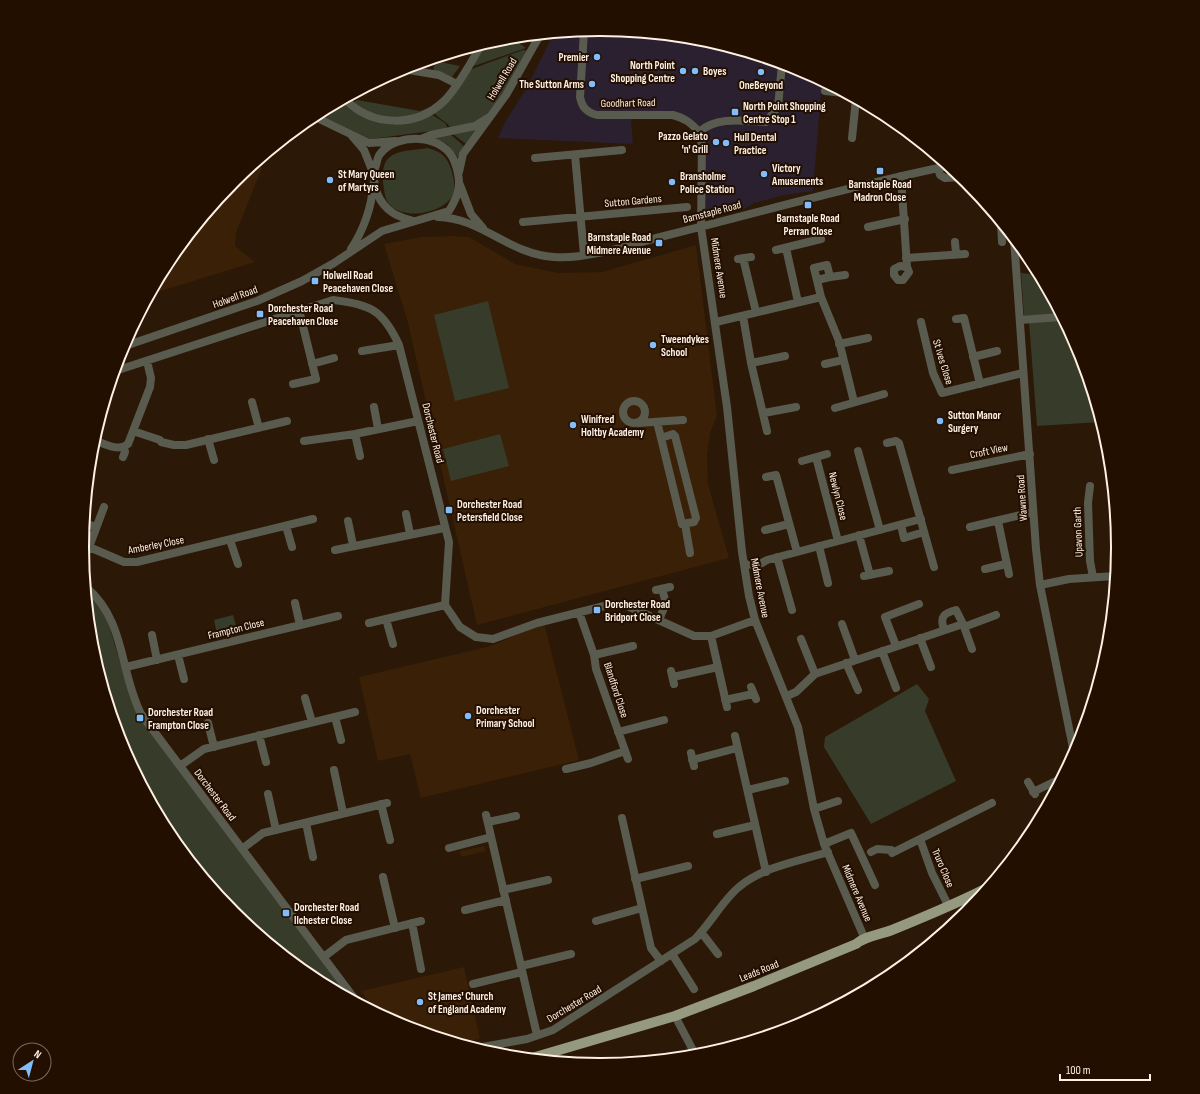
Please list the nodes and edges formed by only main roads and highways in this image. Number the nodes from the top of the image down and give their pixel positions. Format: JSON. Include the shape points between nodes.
{"nodes":[{"id":1,"x":975,"y":893,"type":"edge"},
{"id":2,"x":555,"y":1056,"type":"edge"}],
"edges":[{"from":1,"to":2,"type":"main road","name":"Leads Road","via":[[874,937],[864,937],[856,944],[794,970],[675,1016]]}]}
